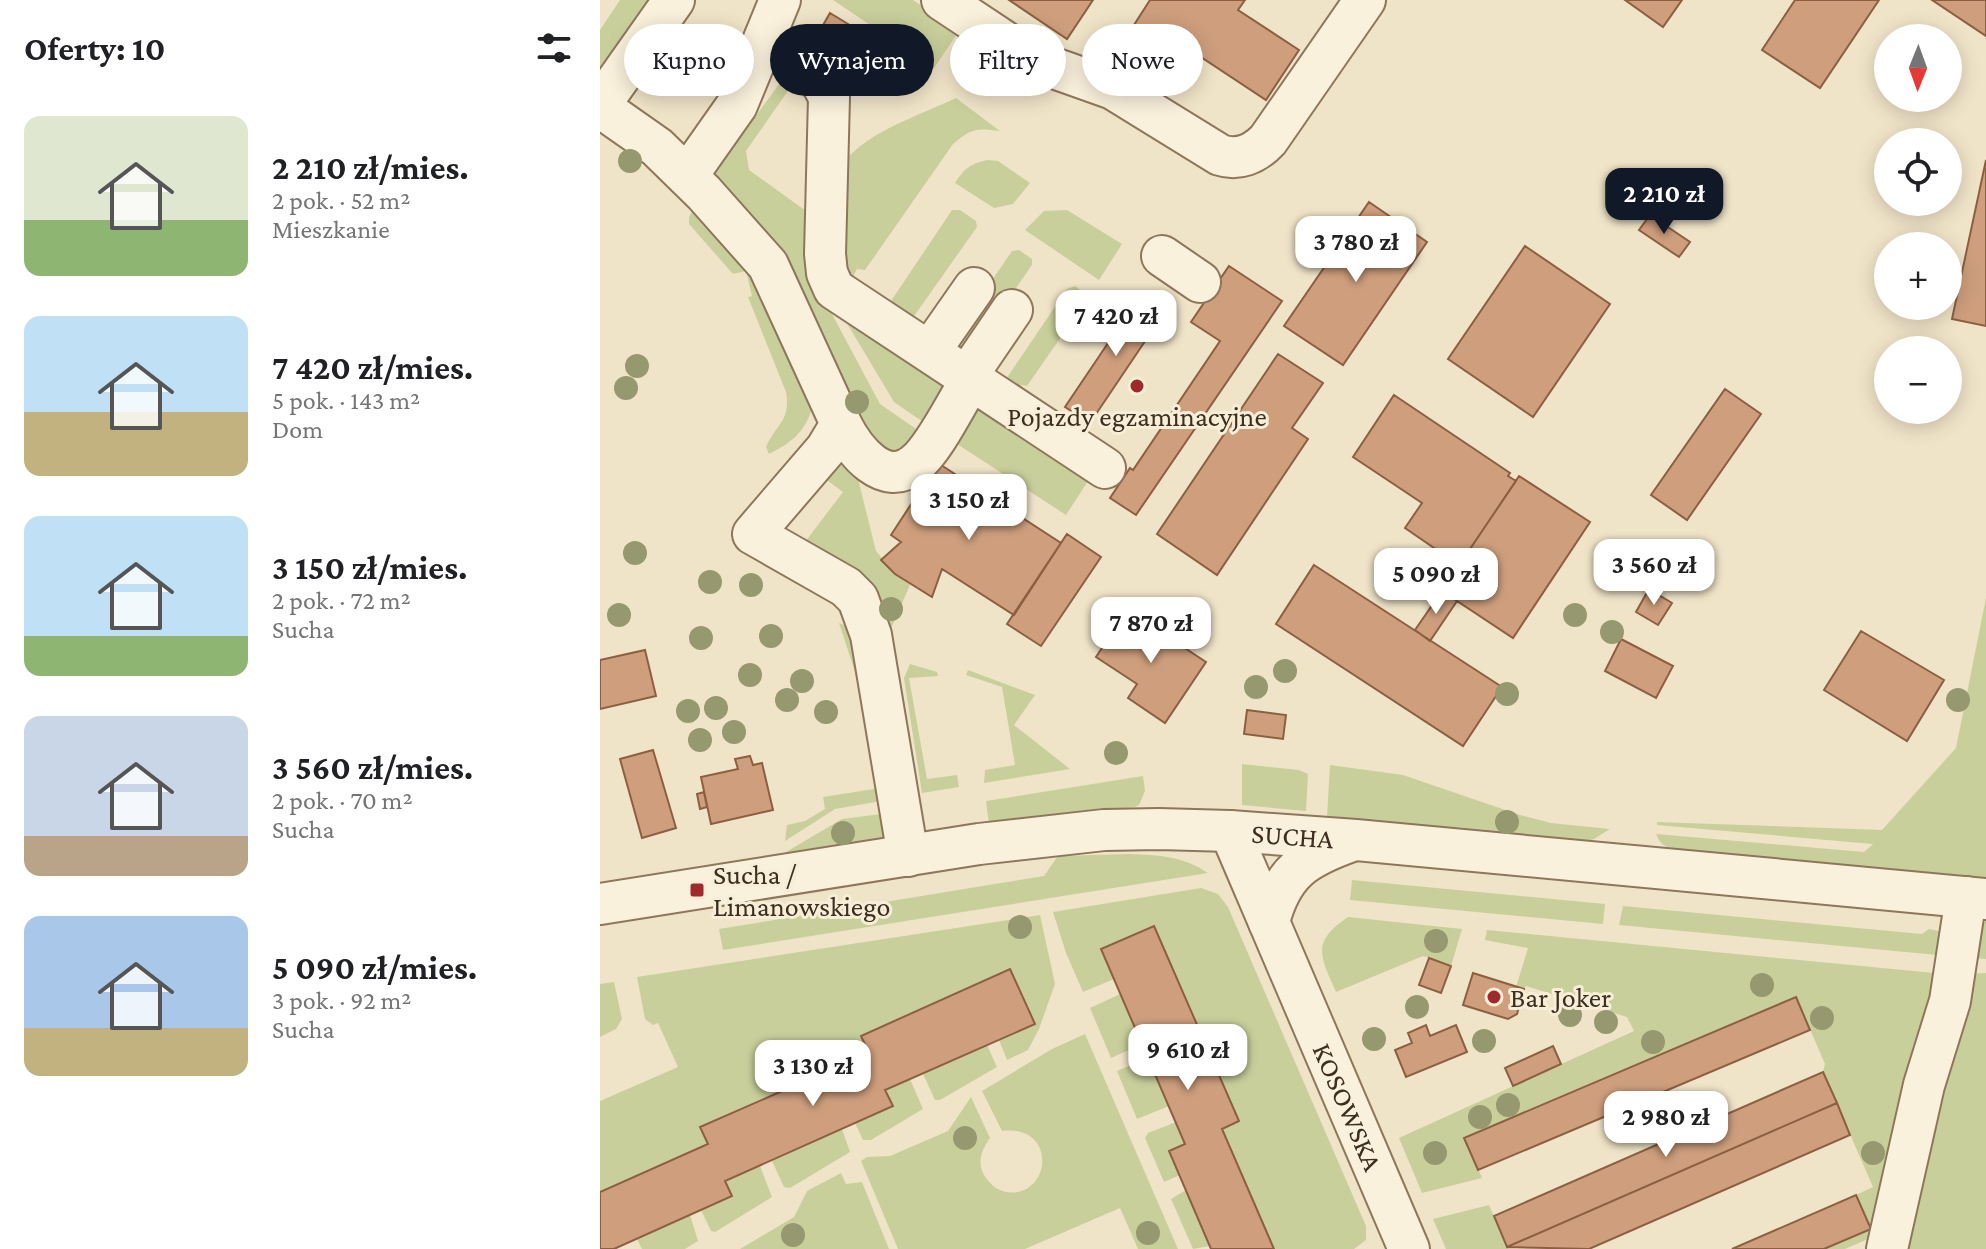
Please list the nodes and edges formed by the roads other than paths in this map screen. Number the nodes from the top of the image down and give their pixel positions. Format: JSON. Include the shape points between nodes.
{"nodes":[{"id":1,"x":674,"y":0,"type":"edge"},
{"id":2,"x":780,"y":0,"type":"edge"},
{"id":3,"x":942,"y":0,"type":"edge"},
{"id":4,"x":1365,"y":0,"type":"edge"},
{"id":5,"x":765,"y":37,"type":"junction"},
{"id":6,"x":600,"y":106,"type":"edge"},
{"id":7,"x":687,"y":176,"type":"junction"},
{"id":8,"x":1162,"y":256,"type":"dead end"},
{"id":9,"x":1200,"y":282,"type":"dead end"},
{"id":10,"x":974,"y":288,"type":"dead end"},
{"id":11,"x":1012,"y":310,"type":"dead end"},
{"id":12,"x":939,"y":338,"type":"dead end"},
{"id":13,"x":975,"y":370,"type":"junction"},
{"id":14,"x":841,"y":424,"type":"junction"},
{"id":15,"x":1105,"y":468,"type":"dead end"},
{"id":16,"x":1230,"y":831,"type":"junction"},
{"id":17,"x":1356,"y":840,"type":"junction"},
{"id":18,"x":908,"y":856,"type":"junction"},
{"id":19,"x":1976,"y":898,"type":"edge"},
{"id":20,"x":600,"y":904,"type":"edge"},
{"id":21,"x":1269,"y":922,"type":"junction"},
{"id":22,"x":1409,"y":1249,"type":"edge"},
{"id":23,"x":1887,"y":1249,"type":"edge"}],
"edges":[{"from":1,"to":6,"type":"street"},
{"from":2,"to":5,"type":"street"},
{"from":3,"to":4,"type":"street","via":[[1045,67],[1113,89],[1220,155],[1233,157],[1255,152],[1268,140]]},
{"from":5,"to":7,"type":"street","via":[[737,105]]},
{"from":5,"to":13,"type":"street","via":[[819,78],[829,97],[825,254],[834,289]]},
{"from":6,"to":7,"type":"street","via":[[650,141]]},
{"from":7,"to":14,"type":"street","via":[[768,265]]},
{"from":8,"to":9,"type":"street"},
{"from":10,"to":12,"type":"street"},
{"from":11,"to":13,"type":"street"},
{"from":13,"to":14,"type":"street","via":[[918,462],[905,470],[890,472],[868,461],[851,445]]},
{"from":13,"to":15,"type":"street"},
{"from":14,"to":18,"type":"street","via":[[753,534],[846,587],[866,615]]},
{"from":16,"to":17,"type":"street","name":"SUCHA"},
{"from":16,"to":18,"type":"street","name":"SUCHA","via":[[1104,830]]},
{"from":16,"to":21,"type":"street","name":"KOSOWSKA"},
{"from":17,"to":19,"type":"street","name":"SUCHA"},
{"from":17,"to":21,"type":"street","via":[[1301,866],[1276,894]]},
{"from":18,"to":20,"type":"street","name":"SUCHA"},
{"from":19,"to":23,"type":"street","via":[[1924,1085]]},
{"from":21,"to":22,"type":"street","name":"KOSOWSKA"}]}
